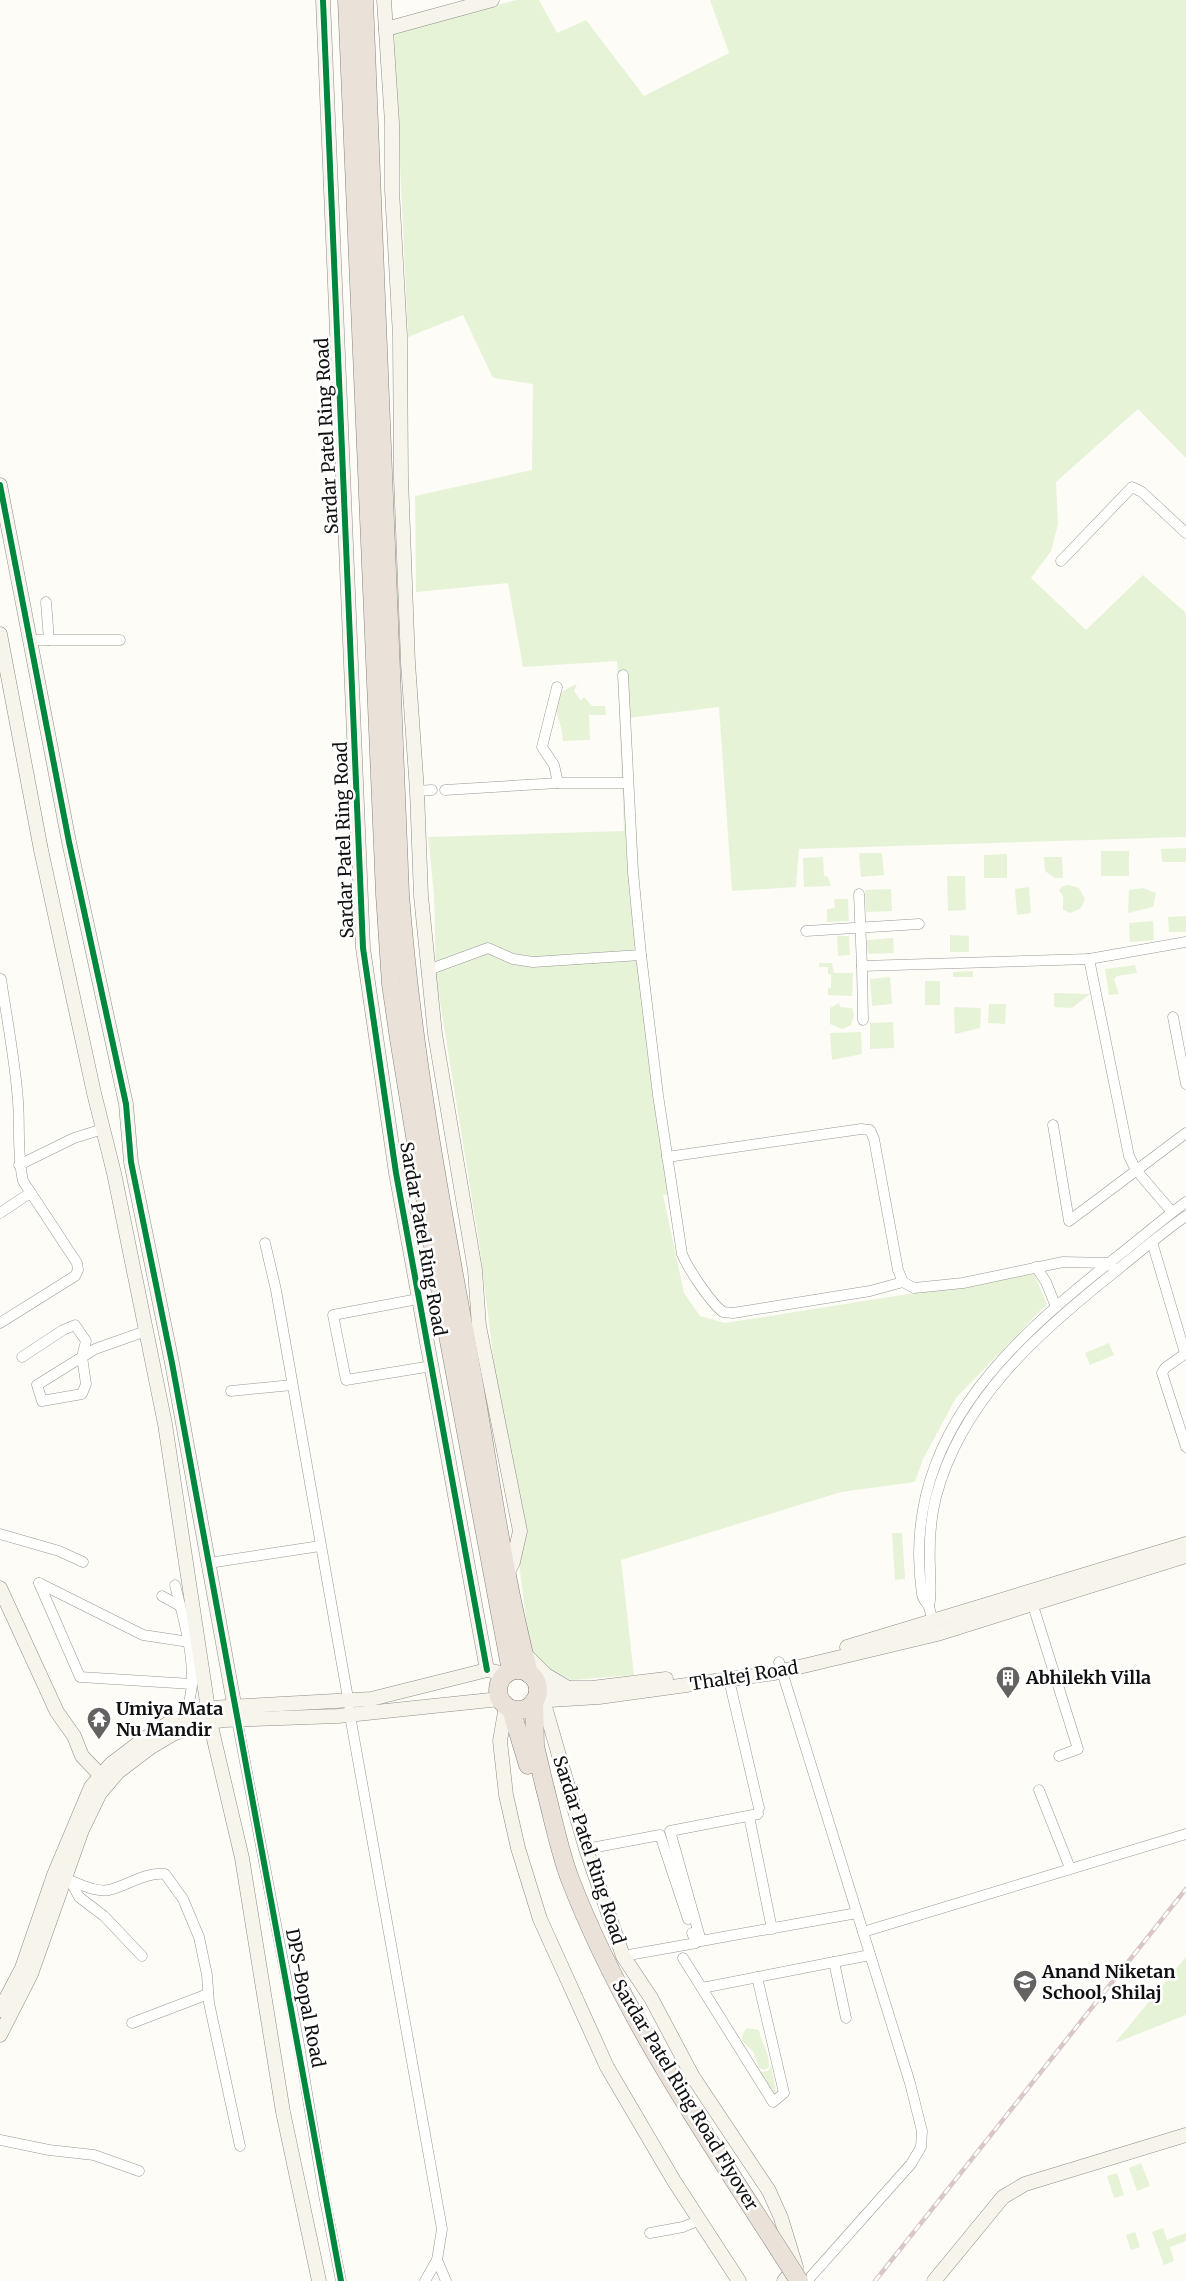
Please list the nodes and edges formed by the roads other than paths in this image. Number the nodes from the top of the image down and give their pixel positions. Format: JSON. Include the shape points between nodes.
{"nodes":[{"id":1,"x":323,"y":0,"type":"edge"},
{"id":2,"x":347,"y":0,"type":"edge"},
{"id":3,"x":364,"y":0,"type":"edge"},
{"id":4,"x":384,"y":0,"type":"edge"},
{"id":5,"x":492,"y":0,"type":"edge"},
{"id":6,"x":386,"y":28,"type":"junction"},
{"id":7,"x":0,"y":485,"type":"edge"},
{"id":8,"x":1186,"y":533,"type":"edge"},
{"id":9,"x":1061,"y":562,"type":"dead end"},
{"id":10,"x":46,"y":602,"type":"dead end"},
{"id":11,"x":0,"y":634,"type":"edge"},
{"id":12,"x":30,"y":640,"type":"junction"},
{"id":13,"x":49,"y":640,"type":"junction"},
{"id":14,"x":120,"y":640,"type":"dead end"},
{"id":15,"x":623,"y":675,"type":"dead end"},
{"id":16,"x":557,"y":687,"type":"dead end"},
{"id":17,"x":558,"y":783,"type":"junction"},
{"id":18,"x":628,"y":783,"type":"junction"},
{"id":19,"x":432,"y":790,"type":"dead end"},
{"id":20,"x":445,"y":790,"type":"dead end"},
{"id":21,"x":417,"y":792,"type":"junction"},
{"id":22,"x":859,"y":894,"type":"dead end"},
{"id":23,"x":919,"y":924,"type":"dead end"},
{"id":24,"x":860,"y":928,"type":"junction"},
{"id":25,"x":806,"y":931,"type":"dead end"},
{"id":26,"x":1186,"y":942,"type":"edge"},
{"id":27,"x":641,"y":956,"type":"junction"},
{"id":28,"x":1089,"y":959,"type":"junction"},
{"id":29,"x":862,"y":966,"type":"junction"},
{"id":30,"x":428,"y":970,"type":"junction"},
{"id":31,"x":1,"y":979,"type":"edge"},
{"id":32,"x":1173,"y":1017,"type":"dead end"},
{"id":33,"x":863,"y":1020,"type":"dead end"},
{"id":34,"x":1186,"y":1084,"type":"edge"},
{"id":35,"x":1053,"y":1125,"type":"dead end"},
{"id":36,"x":103,"y":1129,"type":"junction"},
{"id":37,"x":1186,"y":1133,"type":"edge"},
{"id":38,"x":667,"y":1157,"type":"junction"},
{"id":39,"x":19,"y":1165,"type":"junction"},
{"id":40,"x":1136,"y":1170,"type":"junction"},
{"id":41,"x":30,"y":1193,"type":"junction"},
{"id":42,"x":1186,"y":1202,"type":"edge"},
{"id":43,"x":1172,"y":1212,"type":"junction"},
{"id":44,"x":0,"y":1213,"type":"edge"},
{"id":45,"x":1186,"y":1216,"type":"edge"},
{"id":46,"x":1152,"y":1242,"type":"junction"},
{"id":47,"x":265,"y":1243,"type":"dead end"},
{"id":48,"x":1036,"y":1267,"type":"junction"},
{"id":49,"x":1113,"y":1267,"type":"junction"},
{"id":50,"x":903,"y":1282,"type":"junction"},
{"id":51,"x":418,"y":1299,"type":"junction"},
{"id":52,"x":1056,"y":1307,"type":"junction"},
{"id":53,"x":0,"y":1324,"type":"edge"},
{"id":54,"x":146,"y":1331,"type":"junction"},
{"id":55,"x":1186,"y":1353,"type":"edge"},
{"id":56,"x":22,"y":1357,"type":"dead end"},
{"id":57,"x":82,"y":1357,"type":"junction"},
{"id":58,"x":432,"y":1366,"type":"junction"},
{"id":59,"x":292,"y":1385,"type":"junction"},
{"id":60,"x":231,"y":1391,"type":"dead end"},
{"id":61,"x":1186,"y":1446,"type":"edge"},
{"id":62,"x":0,"y":1534,"type":"edge"},
{"id":63,"x":1186,"y":1535,"type":"edge"},
{"id":64,"x":1186,"y":1544,"type":"edge"},
{"id":65,"x":320,"y":1546,"type":"junction"},
{"id":66,"x":1186,"y":1556,"type":"edge"},
{"id":67,"x":82,"y":1562,"type":"dead end"},
{"id":68,"x":209,"y":1563,"type":"junction"},
{"id":69,"x":1186,"y":1565,"type":"edge"},
{"id":70,"x":508,"y":1572,"type":"junction"},
{"id":71,"x":175,"y":1585,"type":"dead end"},
{"id":72,"x":0,"y":1588,"type":"edge"},
{"id":73,"x":162,"y":1596,"type":"dead end"},
{"id":74,"x":180,"y":1606,"type":"junction"},
{"id":75,"x":929,"y":1606,"type":"junction"},
{"id":76,"x":1035,"y":1612,"type":"junction"},
{"id":77,"x":979,"y":1614,"type":"junction"},
{"id":78,"x":942,"y":1626,"type":"junction"},
{"id":79,"x":189,"y":1642,"type":"junction"},
{"id":80,"x":524,"y":1654,"type":"junction"},
{"id":81,"x":781,"y":1667,"type":"junction"},
{"id":82,"x":487,"y":1670,"type":"junction"},
{"id":83,"x":508,"y":1672,"type":"junction"},
{"id":84,"x":729,"y":1680,"type":"junction"},
{"id":85,"x":192,"y":1684,"type":"junction"},
{"id":86,"x":568,"y":1688,"type":"junction"},
{"id":87,"x":536,"y":1691,"type":"junction"},
{"id":88,"x":506,"y":1705,"type":"junction"},
{"id":89,"x":349,"y":1707,"type":"junction"},
{"id":90,"x":236,"y":1713,"type":"junction"},
{"id":91,"x":189,"y":1714,"type":"junction"},
{"id":92,"x":210,"y":1715,"type":"junction"},
{"id":93,"x":1059,"y":1756,"type":"dead end"},
{"id":94,"x":104,"y":1780,"type":"junction"},
{"id":95,"x":540,"y":1789,"type":"junction"},
{"id":96,"x":1039,"y":1790,"type":"dead end"},
{"id":97,"x":755,"y":1813,"type":"junction"},
{"id":98,"x":1186,"y":1834,"type":"edge"},
{"id":99,"x":586,"y":1849,"type":"junction"},
{"id":100,"x":1070,"y":1868,"type":"junction"},
{"id":101,"x":67,"y":1879,"type":"junction"},
{"id":102,"x":857,"y":1913,"type":"junction"},
{"id":103,"x":772,"y":1929,"type":"junction"},
{"id":104,"x":863,"y":1932,"type":"junction"},
{"id":105,"x":870,"y":1955,"type":"junction"},
{"id":106,"x":142,"y":1956,"type":"dead end"},
{"id":107,"x":623,"y":1956,"type":"junction"},
{"id":108,"x":684,"y":1958,"type":"dead end"},
{"id":109,"x":834,"y":1962,"type":"junction"},
{"id":110,"x":758,"y":1977,"type":"junction"},
{"id":111,"x":702,"y":1988,"type":"junction"},
{"id":112,"x":208,"y":1994,"type":"junction"},
{"id":113,"x":0,"y":2010,"type":"edge"},
{"id":114,"x":846,"y":2018,"type":"dead end"},
{"id":115,"x":132,"y":2023,"type":"dead end"},
{"id":116,"x":0,"y":2035,"type":"edge"},
{"id":117,"x":1186,"y":2135,"type":"edge"},
{"id":118,"x":0,"y":2140,"type":"edge"},
{"id":119,"x":240,"y":2146,"type":"dead end"},
{"id":120,"x":139,"y":2171,"type":"dead end"},
{"id":121,"x":700,"y":2220,"type":"junction"},
{"id":122,"x":650,"y":2233,"type":"dead end"},
{"id":123,"x":437,"y":2260,"type":"junction"},
{"id":124,"x":737,"y":2278,"type":"edge"},
{"id":125,"x":319,"y":2281,"type":"edge"},
{"id":126,"x":341,"y":2281,"type":"edge"},
{"id":127,"x":425,"y":2281,"type":"edge"},
{"id":128,"x":446,"y":2281,"type":"edge"},
{"id":129,"x":749,"y":2281,"type":"edge"},
{"id":130,"x":785,"y":2281,"type":"edge"},
{"id":131,"x":799,"y":2281,"type":"edge"},
{"id":132,"x":807,"y":2281,"type":"edge"},
{"id":133,"x":934,"y":2281,"type":"edge"}],
"edges":[{"from":1,"to":51,"type":"street","name":"Sardar Patel Ring Road","via":[[363,939],[385,1104]]},
{"from":2,"to":83,"type":"highway","name":"Sardar Patel Ring Road","via":[[384,894],[391,984],[446,1324]]},
{"from":3,"to":70,"type":"highway","name":"Sardar Patel Ring Road","via":[[400,894],[407,980],[461,1312]]},
{"from":4,"to":6,"type":"street","name":"Sardar Patel Ring Road"},
{"from":5,"to":6,"type":"street"},
{"from":6,"to":21,"type":"street","name":"Sardar Patel Ring Road","via":[[400,336],[400,478]]},
{"from":7,"to":12,"type":"street"},
{"from":8,"to":9,"type":"street","via":[[1142,492],[1132,487]]},
{"from":10,"to":13,"type":"street"},
{"from":11,"to":36,"type":"street","via":[[41,850]]},
{"from":12,"to":13,"type":"street"},
{"from":12,"to":68,"type":"street","via":[[126,1104],[131,1162]]},
{"from":13,"to":14,"type":"street"},
{"from":15,"to":18,"type":"street"},
{"from":16,"to":17,"type":"street","via":[[542,747],[554,765]]},
{"from":17,"to":18,"type":"street"},
{"from":17,"to":20,"type":"street"},
{"from":18,"to":27,"type":"street"},
{"from":19,"to":21,"type":"street"},
{"from":21,"to":30,"type":"street","name":"Sardar Patel Ring Road"},
{"from":22,"to":24,"type":"street"},
{"from":23,"to":24,"type":"street"},
{"from":24,"to":25,"type":"street"},
{"from":24,"to":29,"type":"street"},
{"from":26,"to":28,"type":"street"},
{"from":27,"to":30,"type":"street","via":[[533,962],[513,959],[488,948]]},
{"from":27,"to":38,"type":"street"},
{"from":28,"to":29,"type":"street"},
{"from":28,"to":40,"type":"street","via":[[1129,1156]]},
{"from":29,"to":33,"type":"street"},
{"from":30,"to":70,"type":"street","name":"Sardar Patel Ring Road","via":[[435,1034],[474,1270],[479,1326],[520,1531]]},
{"from":31,"to":39,"type":"street","via":[[17,1094]]},
{"from":32,"to":34,"type":"street"},
{"from":35,"to":40,"type":"street","via":[[1070,1221]]},
{"from":36,"to":39,"type":"street","via":[[74,1138]]},
{"from":36,"to":54,"type":"street"},
{"from":37,"to":40,"type":"street"},
{"from":38,"to":50,"type":"street","via":[[682,1254],[710,1299],[723,1312],[870,1292]]},
{"from":38,"to":50,"type":"street","via":[[804,1136],[870,1130]]},
{"from":39,"to":41,"type":"street"},
{"from":40,"to":43,"type":"street"},
{"from":41,"to":44,"type":"street"},
{"from":41,"to":53,"type":"street","via":[[77,1263],[78,1270],[74,1276]]},
{"from":42,"to":43,"type":"street"},
{"from":43,"to":49,"type":"street"},
{"from":45,"to":46,"type":"street"},
{"from":46,"to":49,"type":"street"},
{"from":46,"to":55,"type":"street"},
{"from":47,"to":59,"type":"street"},
{"from":48,"to":49,"type":"street","via":[[1063,1262]]},
{"from":48,"to":50,"type":"street","via":[[963,1283],[914,1288]]},
{"from":48,"to":52,"type":"street"},
{"from":49,"to":52,"type":"street"},
{"from":49,"to":75,"type":"street","via":[[1025,1350],[991,1389],[963,1430],[943,1473],[936,1498],[930,1547]]},
{"from":51,"to":58,"type":"street","name":"Sardar Patel Ring Road"},
{"from":51,"to":58,"type":"street","via":[[333,1315],[346,1380]]},
{"from":52,"to":75,"type":"street","via":[[992,1370],[962,1409],[948,1436],[930,1479],[920,1530],[923,1597]]},
{"from":54,"to":57,"type":"street","via":[[95,1349]]},
{"from":54,"to":92,"type":"street","via":[[165,1424]]},
{"from":55,"to":61,"type":"street","via":[[1164,1368],[1162,1373]]},
{"from":56,"to":57,"type":"street","via":[[75,1325],[86,1341]]},
{"from":57,"to":57,"type":"street","via":[[37,1385],[42,1401],[82,1394],[86,1384]]},
{"from":58,"to":82,"type":"street","name":"Sardar Patel Ring Road"},
{"from":59,"to":60,"type":"street"},
{"from":59,"to":65,"type":"street"},
{"from":62,"to":67,"type":"street","via":[[59,1551]]},
{"from":63,"to":78,"type":"street","via":[[962,1605]]},
{"from":64,"to":77,"type":"street"},
{"from":65,"to":68,"type":"street"},
{"from":65,"to":89,"type":"street"},
{"from":66,"to":77,"type":"street"},
{"from":68,"to":90,"type":"street"},
{"from":69,"to":76,"type":"street"},
{"from":70,"to":80,"type":"highway","name":"Sardar Patel Ring Road"},
{"from":71,"to":74,"type":"street"},
{"from":72,"to":94,"type":"street","via":[[57,1712],[74,1736],[82,1756]]},
{"from":73,"to":74,"type":"street"},
{"from":74,"to":79,"type":"street"},
{"from":75,"to":78,"type":"street"},
{"from":76,"to":78,"type":"street","via":[[977,1629]]},
{"from":76,"to":93,"type":"street","via":[[1078,1749]]},
{"from":77,"to":78,"type":"street"},
{"from":78,"to":81,"type":"street"},
{"from":79,"to":85,"type":"street"},
{"from":79,"to":85,"type":"street","via":[[143,1636],[39,1583],[80,1677]]},
{"from":80,"to":86,"type":"street","via":[[546,1675]]},
{"from":80,"to":87,"type":"highway","name":"Sardar Patel Ring Road"},
{"from":81,"to":84,"type":"street","name":"Thaltej Road"},
{"from":81,"to":86,"type":"street"},
{"from":81,"to":102,"type":"street"},
{"from":82,"to":83,"type":"street"},
{"from":82,"to":89,"type":"street"},
{"from":83,"to":87,"type":"highway","via":[[518,1670]]},
{"from":83,"to":88,"type":"highway","via":[[498,1684]]},
{"from":84,"to":87,"type":"street","name":"Thaltej Road","via":[[599,1697]]},
{"from":84,"to":97,"type":"street"},
{"from":85,"to":91,"type":"street"},
{"from":86,"to":87,"type":"street"},
{"from":87,"to":88,"type":"highway","via":[[524,1709]]},
{"from":87,"to":95,"type":"highway","name":"Sardar Patel Ring Road Flyover","via":[[535,1746]]},
{"from":87,"to":99,"type":"street","name":"Sardar Patel Ring Road"},
{"from":88,"to":89,"type":"street"},
{"from":88,"to":95,"type":"highway","name":"Sardar Patel Ring Road Flyover"},
{"from":88,"to":121,"type":"street","via":[[500,1741],[506,1795],[540,1920],[607,2068]]},
{"from":89,"to":90,"type":"street"},
{"from":89,"to":123,"type":"street","via":[[442,2229]]},
{"from":90,"to":92,"type":"street"},
{"from":90,"to":126,"type":"street","name":"DPS-Bopal Road"},
{"from":91,"to":92,"type":"street"},
{"from":91,"to":94,"type":"street","via":[[144,1739],[111,1764]]},
{"from":92,"to":94,"type":"street","via":[[151,1747]]},
{"from":92,"to":125,"type":"street","via":[[242,1858],[283,2112]]},
{"from":94,"to":101,"type":"street","via":[[82,1830]]},
{"from":94,"to":113,"type":"street","via":[[91,1787],[54,1875],[22,1968]]},
{"from":95,"to":130,"type":"highway","name":"Sardar Patel Ring Road Flyover","via":[[559,1881],[608,1991],[664,2088]]},
{"from":95,"to":131,"type":"highway","name":"Sardar Patel Ring Road Flyover","bridge":true,"via":[[570,1877],[618,1986],[673,2082]]},
{"from":96,"to":100,"type":"street"},
{"from":97,"to":103,"type":"street"},
{"from":97,"to":103,"type":"street","via":[[670,1831],[701,1941]]},
{"from":98,"to":100,"type":"street"},
{"from":99,"to":107,"type":"street","name":"Sardar Patel Ring Road"},
{"from":99,"to":107,"type":"street","via":[[660,1835],[696,1943]]},
{"from":100,"to":104,"type":"street"},
{"from":101,"to":106,"type":"street","via":[[79,1897],[104,1916]]},
{"from":101,"to":112,"type":"street","via":[[89,1888],[108,1890],[155,1873],[165,1874],[183,1899],[199,1937]]},
{"from":101,"to":116,"type":"street","via":[[32,1974]]},
{"from":102,"to":103,"type":"street"},
{"from":102,"to":104,"type":"street"},
{"from":104,"to":105,"type":"street"},
{"from":105,"to":109,"type":"street"},
{"from":105,"to":132,"type":"street","via":[[910,2084],[922,2131],[921,2147],[911,2164]]},
{"from":107,"to":130,"type":"street","name":"Sardar Patel Ring Road","via":[[651,1998],[694,2077],[769,2191],[796,2266]]},
{"from":108,"to":111,"type":"street"},
{"from":109,"to":110,"type":"street"},
{"from":109,"to":114,"type":"street"},
{"from":110,"to":111,"type":"street"},
{"from":110,"to":111,"type":"street","via":[[784,2093],[773,2102]]},
{"from":112,"to":115,"type":"street"},
{"from":112,"to":119,"type":"street"},
{"from":117,"to":133,"type":"street","via":[[1025,2184],[1002,2197]]},
{"from":118,"to":120,"type":"street","via":[[94,2155]]},
{"from":121,"to":122,"type":"street"},
{"from":121,"to":124,"type":"street"},
{"from":123,"to":127,"type":"street"},
{"from":123,"to":128,"type":"street"},
{"from":124,"to":129,"type":"street"}]}
